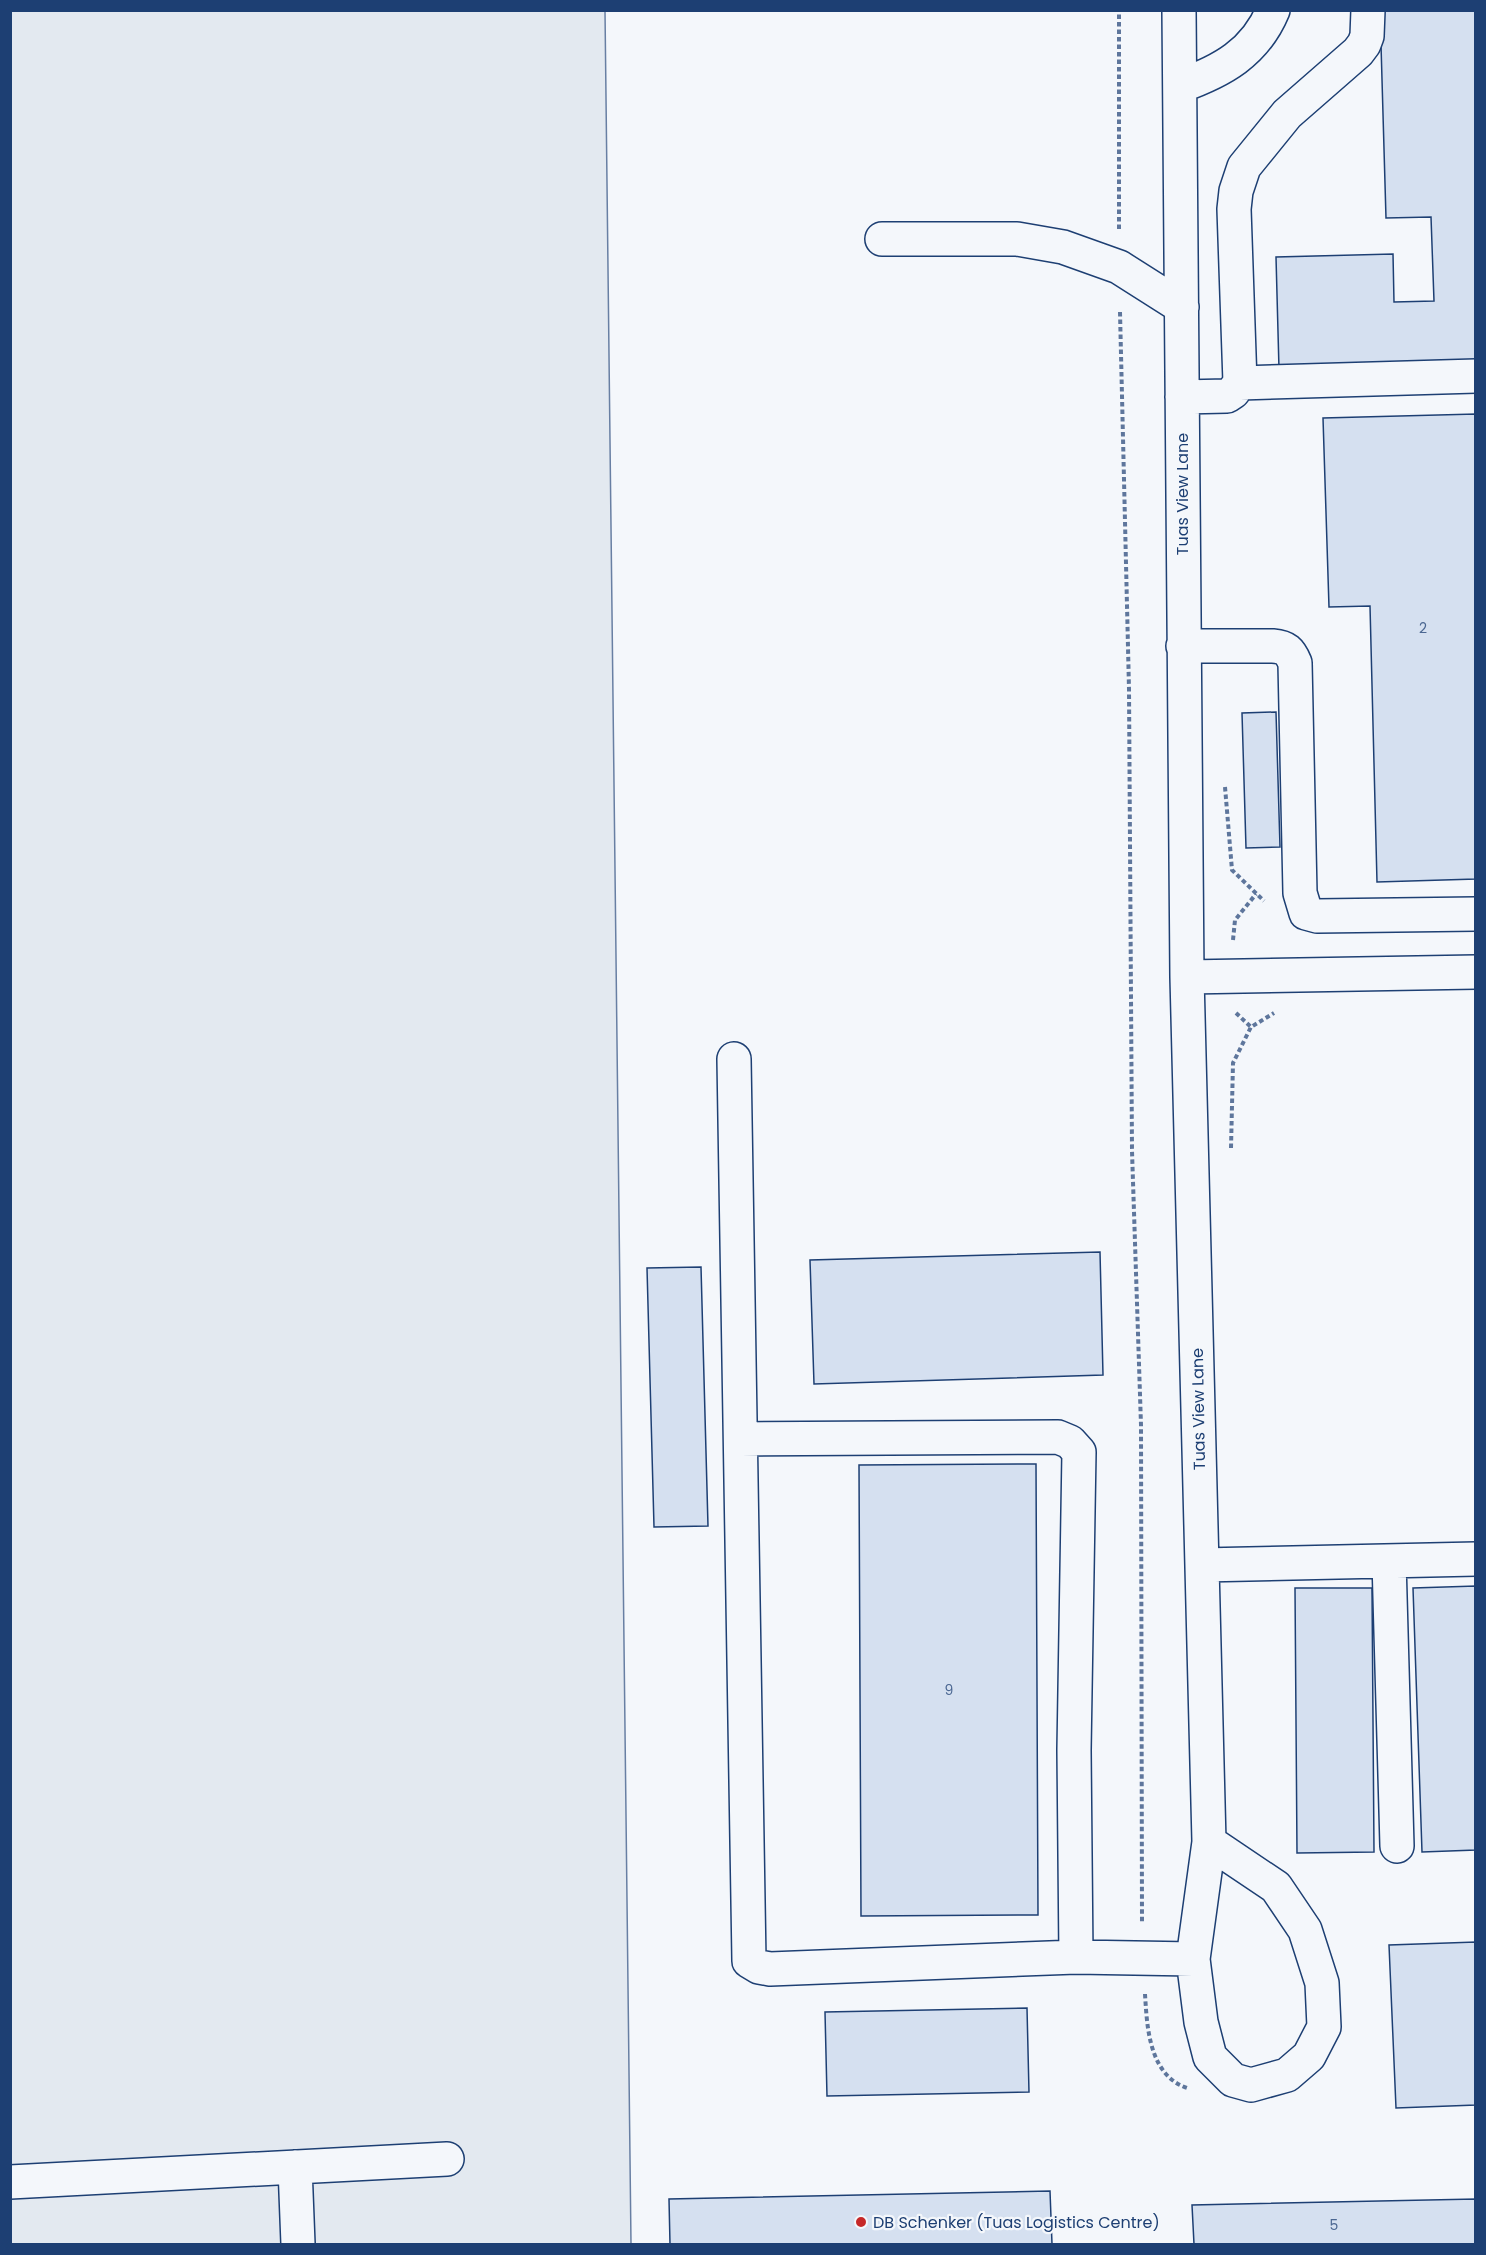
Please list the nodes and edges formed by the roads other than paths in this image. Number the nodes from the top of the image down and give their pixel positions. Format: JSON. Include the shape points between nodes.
{"nodes":[{"id":1,"x":1179,"y":10,"type":"edge"},
{"id":2,"x":1273,"y":10,"type":"edge"},
{"id":3,"x":1368,"y":10,"type":"edge"},
{"id":4,"x":1180,"y":86,"type":"junction"},
{"id":5,"x":882,"y":239,"type":"dead end"},
{"id":6,"x":1182,"y":308,"type":"junction"},
{"id":7,"x":1476,"y":376,"type":"edge"},
{"id":8,"x":1239,"y":382,"type":"junction"},
{"id":9,"x":1182,"y":397,"type":"junction"},
{"id":10,"x":1183,"y":646,"type":"junction"},
{"id":11,"x":1476,"y":914,"type":"edge"},
{"id":12,"x":1476,"y":972,"type":"edge"},
{"id":13,"x":1187,"y":976,"type":"junction"},
{"id":14,"x":734,"y":1059,"type":"dead end"},
{"id":15,"x":741,"y":1440,"type":"junction"},
{"id":16,"x":1476,"y":1559,"type":"edge"},
{"id":17,"x":1389,"y":1561,"type":"junction"},
{"id":18,"x":1202,"y":1565,"type":"junction"},
{"id":19,"x":1209,"y":1842,"type":"junction"},
{"id":20,"x":1397,"y":1846,"type":"dead end"},
{"id":21,"x":1076,"y":1957,"type":"junction"},
{"id":22,"x":1193,"y":1959,"type":"junction"},
{"id":23,"x":447,"y":2159,"type":"dead end"},
{"id":24,"x":295,"y":2167,"type":"junction"},
{"id":25,"x":10,"y":2182,"type":"edge"},
{"id":26,"x":298,"y":2244,"type":"edge"}],
"edges":[{"from":1,"to":4,"type":"lane","name":"Tuas View Lane"},
{"from":2,"to":4,"type":"lane","via":[[1266,27],[1240,57],[1209,76]]},
{"from":3,"to":8,"type":"lane","via":[[1367,36],[1358,52],[1287,114],[1244,167],[1234,208]]},
{"from":4,"to":6,"type":"lane","name":"Tuas View Lane"},
{"from":5,"to":6,"type":"lane","via":[[1017,239],[1063,247],[1119,267]]},
{"from":6,"to":9,"type":"lane","name":"Tuas View Lane"},
{"from":7,"to":8,"type":"lane"},
{"from":8,"to":9,"type":"lane","via":[[1227,396]]},
{"from":9,"to":10,"type":"lane","name":"Tuas View Lane"},
{"from":10,"to":11,"type":"lane","via":[[1273,646],[1285,647],[1291,654],[1295,663],[1300,893],[1306,913]]},
{"from":10,"to":13,"type":"lane","name":"Tuas View Lane"},
{"from":12,"to":13,"type":"lane"},
{"from":13,"to":18,"type":"lane","name":"Tuas View Lane"},
{"from":14,"to":15,"type":"lane"},
{"from":15,"to":21,"type":"lane","via":[[1058,1437],[1080,1452],[1074,1750]]},
{"from":15,"to":21,"type":"lane","via":[[749,1961],[770,1969]]},
{"from":16,"to":17,"type":"lane"},
{"from":17,"to":18,"type":"lane"},
{"from":17,"to":20,"type":"lane"},
{"from":18,"to":19,"type":"lane","name":"Tuas View Lane"},
{"from":19,"to":22,"type":"lane","name":"Tuas View Lane"},
{"from":19,"to":22,"type":"lane","name":"Tuas View Lane","via":[[1276,1887],[1305,1929],[1322,1983],[1323,2027],[1310,2056],[1287,2075],[1251,2085],[1233,2080],[1210,2057]]},
{"from":21,"to":22,"type":"lane"},
{"from":23,"to":24,"type":"lane"},
{"from":24,"to":25,"type":"lane"},
{"from":24,"to":26,"type":"lane"}]}
